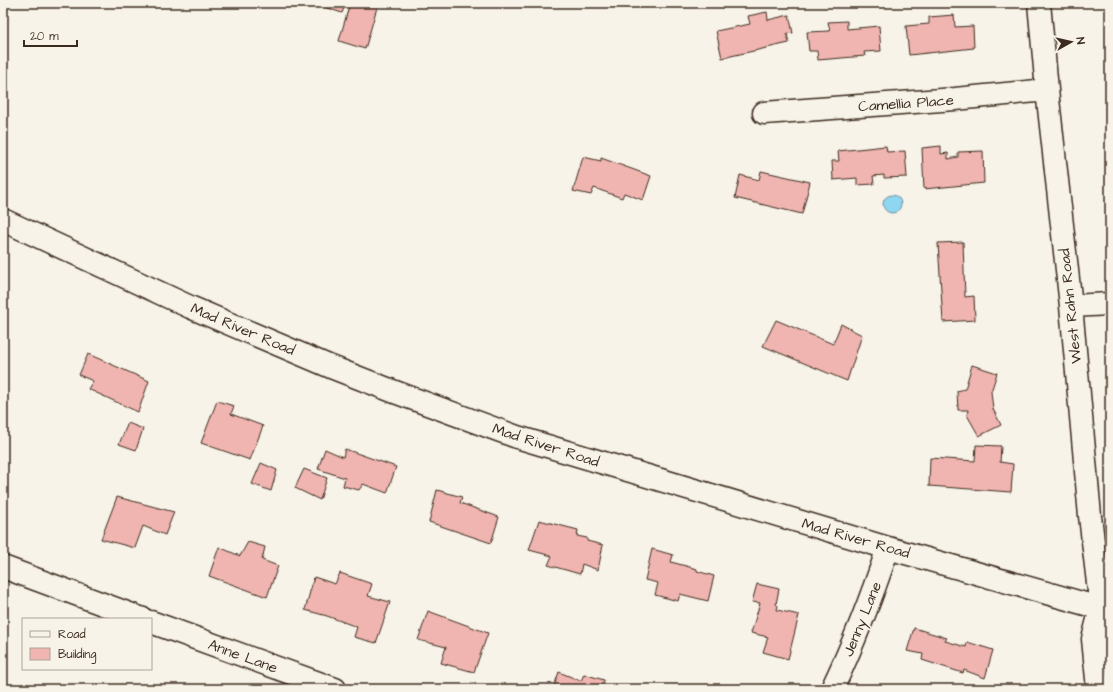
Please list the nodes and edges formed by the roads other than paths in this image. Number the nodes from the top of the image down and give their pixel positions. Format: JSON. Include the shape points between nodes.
{"nodes":[{"id":1,"x":1039,"y":3,"type":"edge"},
{"id":2,"x":1048,"y":90,"type":"junction"},
{"id":3,"x":764,"y":113,"type":"dead end"},
{"id":4,"x":3,"y":220,"type":"edge"},
{"id":5,"x":1110,"y":304,"type":"edge"},
{"id":6,"x":1071,"y":306,"type":"junction"},
{"id":7,"x":888,"y":548,"type":"junction"},
{"id":8,"x":3,"y":567,"type":"edge"},
{"id":9,"x":1107,"y":613,"type":"edge"},
{"id":10,"x":140,"y":618,"type":"edge"},
{"id":11,"x":152,"y":622,"type":"edge"},
{"id":12,"x":335,"y":689,"type":"edge"},
{"id":13,"x":832,"y":689,"type":"edge"},
{"id":14,"x":1098,"y":689,"type":"edge"}],
"edges":[{"from":1,"to":2,"type":"street","name":"West Rahn Road"},
{"from":2,"to":3,"type":"street","name":"Camellia Place","via":[[955,100]]},
{"from":2,"to":6,"type":"street","name":"West Rahn Road"},
{"from":4,"to":7,"type":"street","name":"Mad River Road","via":[[190,306],[331,367],[414,399],[517,437]]},
{"from":5,"to":6,"type":"street"},
{"from":6,"to":9,"type":"street","name":"West Rahn Road","via":[[1088,495]]},
{"from":7,"to":9,"type":"street","name":"Mad River Road"},
{"from":7,"to":13,"type":"street","name":"Jenny Lane","via":[[858,632]]},
{"from":8,"to":10,"type":"street"},
{"from":9,"to":14,"type":"street","name":"West Rahn Road","via":[[1093,639]]},
{"from":11,"to":12,"type":"street","name":"Anne Lane"}]}
